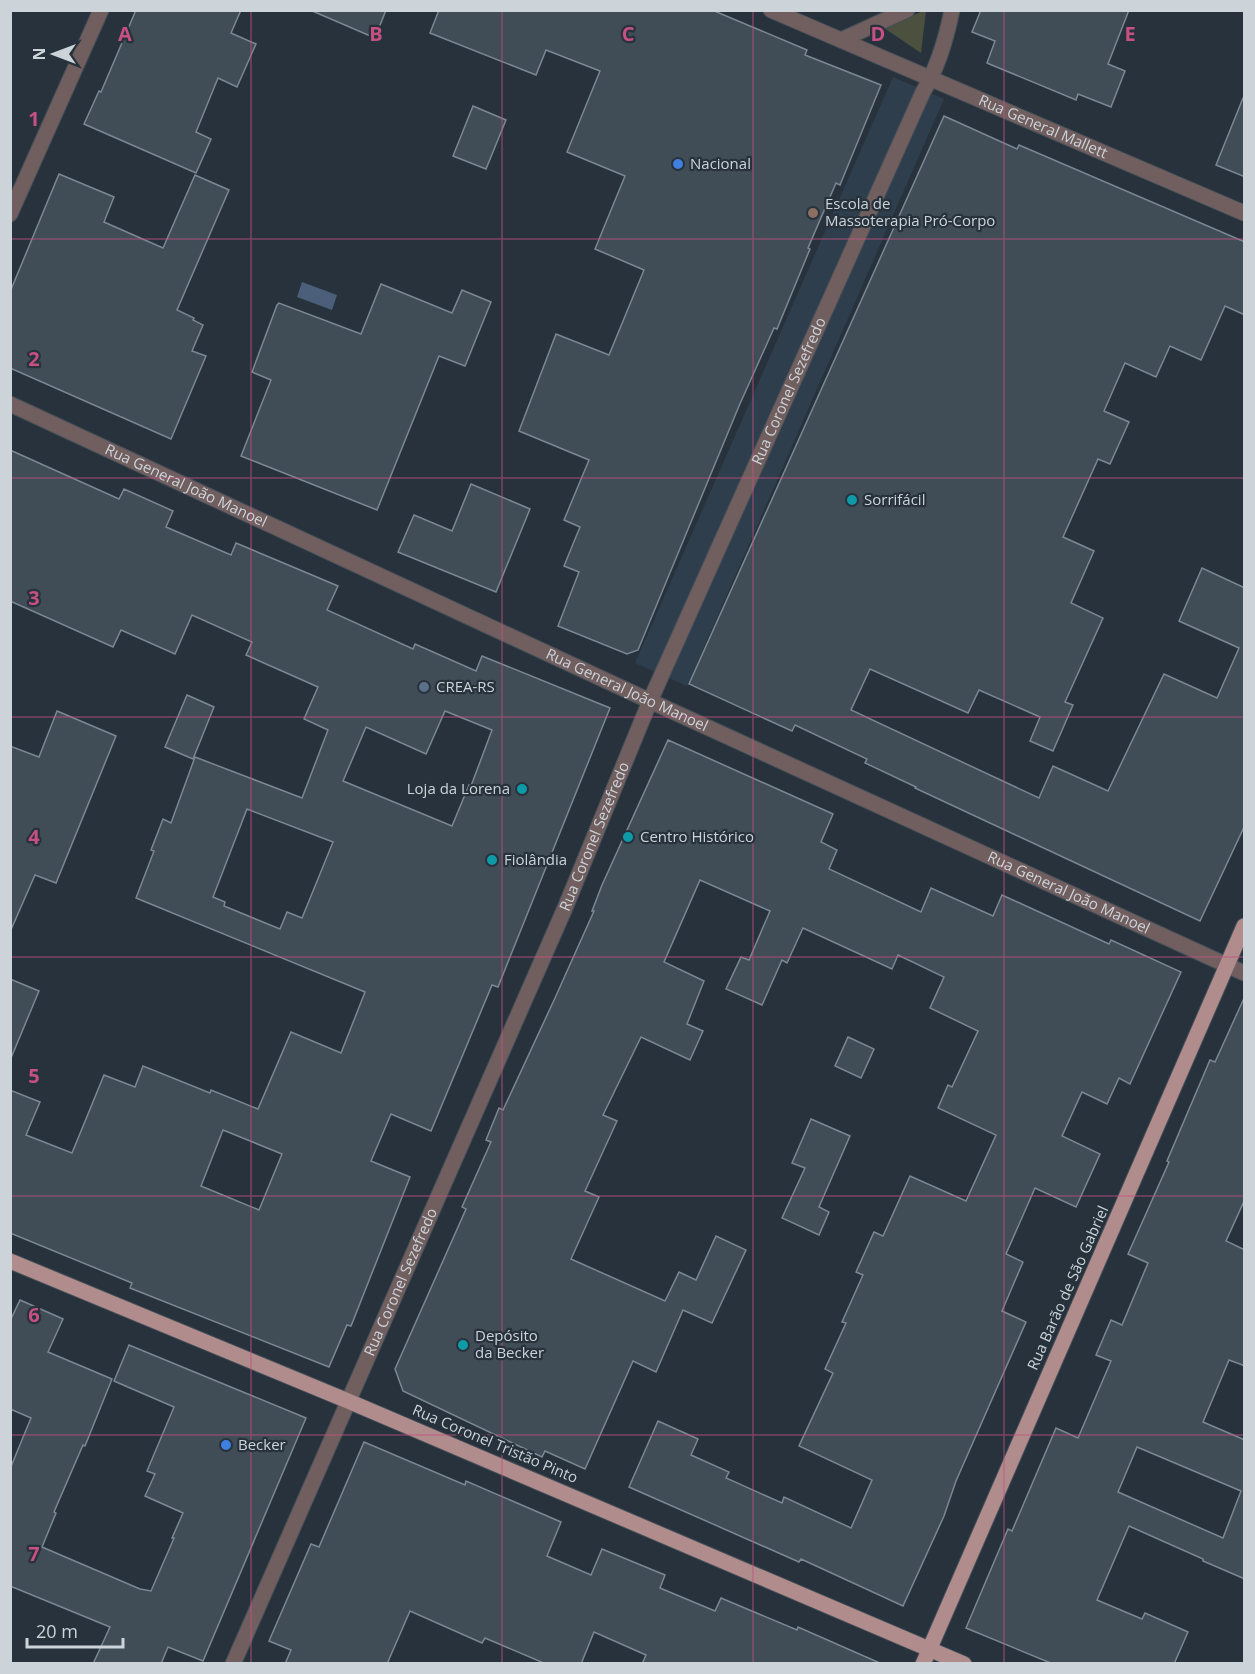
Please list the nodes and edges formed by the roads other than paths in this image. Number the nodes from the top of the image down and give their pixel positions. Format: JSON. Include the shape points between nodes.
{"nodes":[{"id":1,"x":101,"y":10,"type":"edge"},
{"id":2,"x":771,"y":10,"type":"edge"},
{"id":3,"x":907,"y":10,"type":"edge"},
{"id":4,"x":952,"y":10,"type":"edge"},
{"id":5,"x":841,"y":40,"type":"junction"},
{"id":6,"x":931,"y":79,"type":"junction"},
{"id":7,"x":1245,"y":213,"type":"edge"},
{"id":8,"x":10,"y":214,"type":"edge"},
{"id":9,"x":10,"y":404,"type":"edge"},
{"id":10,"x":650,"y":701,"type":"junction"},
{"id":11,"x":1245,"y":927,"type":"edge"},
{"id":12,"x":1228,"y":966,"type":"junction"},
{"id":13,"x":1245,"y":973,"type":"edge"},
{"id":14,"x":10,"y":1261,"type":"edge"},
{"id":15,"x":348,"y":1401,"type":"junction"},
{"id":16,"x":930,"y":1649,"type":"junction"},
{"id":17,"x":234,"y":1664,"type":"edge"},
{"id":18,"x":923,"y":1664,"type":"edge"},
{"id":19,"x":964,"y":1664,"type":"edge"}],
"edges":[{"from":1,"to":8,"type":"street"},
{"from":2,"to":5,"type":"street","name":"Rua General Mallett"},
{"from":3,"to":5,"type":"street"},
{"from":4,"to":6,"type":"street","name":"Rua Coronel Sezefredo"},
{"from":5,"to":6,"type":"street","name":"Rua General Mallett"},
{"from":6,"to":7,"type":"street","name":"Rua General Mallett"},
{"from":6,"to":10,"type":"street","name":"Rua Coronel Sezefredo"},
{"from":9,"to":10,"type":"street","name":"Rua General João Manoel"},
{"from":10,"to":12,"type":"street","name":"Rua General João Manoel"},
{"from":10,"to":15,"type":"street","name":"Rua Coronel Sezefredo","via":[[565,908]]},
{"from":11,"to":12,"type":"main road","name":"Rua Barão de São Gabriel"},
{"from":12,"to":13,"type":"street","name":"Rua General João Manoel"},
{"from":12,"to":16,"type":"main road","name":"Rua Barão de São Gabriel"},
{"from":14,"to":15,"type":"main road","name":"Rua Coronel Tristão Pinto"},
{"from":15,"to":16,"type":"main road","name":"Rua Coronel Tristão Pinto"},
{"from":15,"to":17,"type":"street","name":"Rua Coronel Sezefredo"},
{"from":16,"to":18,"type":"main road","name":"Rua Barão de São Gabriel"},
{"from":16,"to":19,"type":"main road","name":"Rua Coronel Tristão Pinto"}]}
